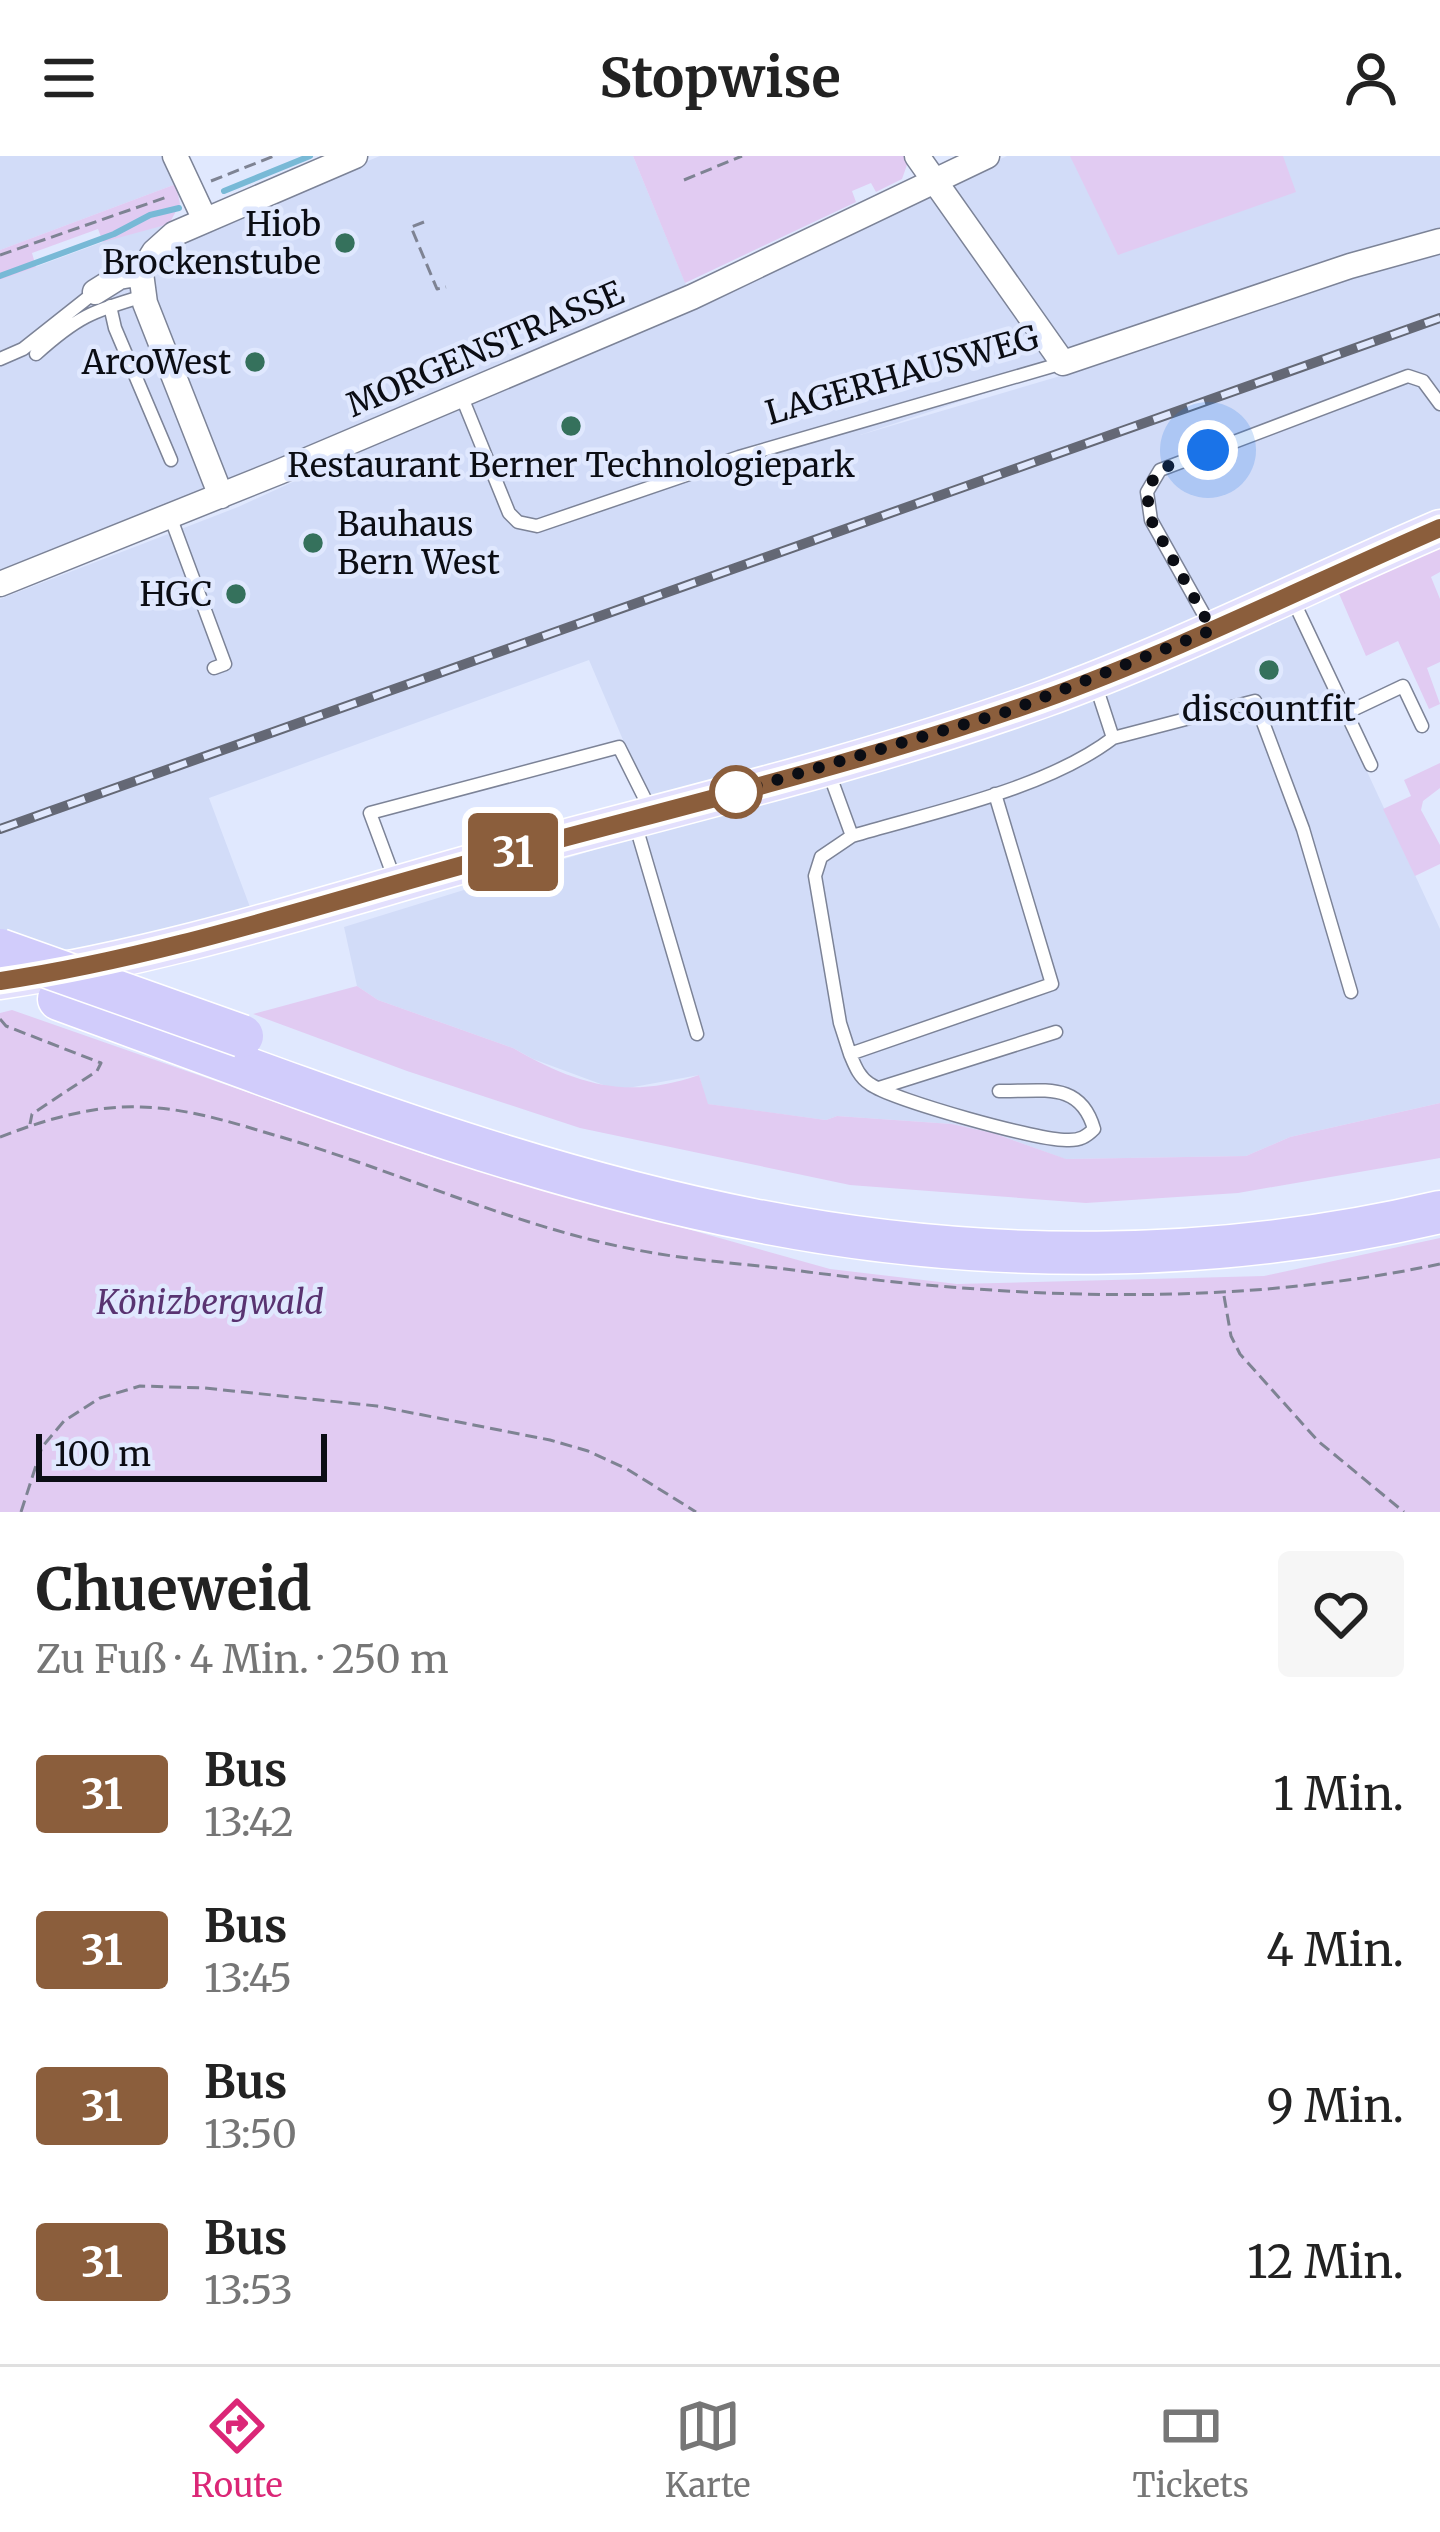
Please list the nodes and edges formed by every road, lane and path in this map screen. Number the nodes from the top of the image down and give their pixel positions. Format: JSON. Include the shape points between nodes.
{"nodes":[{"id":1,"x":175,"y":156,"type":"edge"},
{"id":2,"x":274,"y":156,"type":"edge"},
{"id":3,"x":355,"y":156,"type":"edge"},
{"id":4,"x":742,"y":156,"type":"edge"},
{"id":5,"x":917,"y":156,"type":"edge"},
{"id":6,"x":987,"y":156,"type":"edge"},
{"id":7,"x":684,"y":180,"type":"dead end"},
{"id":8,"x":934,"y":181,"type":"junction"},
{"id":9,"x":204,"y":184,"type":"dead end"},
{"id":10,"x":183,"y":191,"type":"dead end"},
{"id":11,"x":205,"y":220,"type":"junction"},
{"id":12,"x":424,"y":222,"type":"dead end"},
{"id":13,"x":1440,"y":241,"type":"edge"},
{"id":14,"x":0,"y":255,"type":"edge"},
{"id":15,"x":143,"y":285,"type":"junction"},
{"id":16,"x":446,"y":287,"type":"dead end"},
{"id":17,"x":103,"y":299,"type":"junction"},
{"id":18,"x":36,"y":354,"type":"dead end"},
{"id":19,"x":0,"y":359,"type":"edge"},
{"id":20,"x":1063,"y":363,"type":"junction"},
{"id":21,"x":461,"y":394,"type":"junction"},
{"id":22,"x":1440,"y":404,"type":"edge"},
{"id":23,"x":171,"y":460,"type":"dead end"},
{"id":24,"x":221,"y":496,"type":"junction"},
{"id":25,"x":170,"y":516,"type":"junction"},
{"id":26,"x":1440,"y":528,"type":"edge"},
{"id":27,"x":0,"y":584,"type":"edge"},
{"id":28,"x":1290,"y":593,"type":"junction"},
{"id":29,"x":1212,"y":630,"type":"junction"},
{"id":30,"x":214,"y":668,"type":"dead end"},
{"id":31,"x":1093,"y":680,"type":"junction"},
{"id":32,"x":1346,"y":712,"type":"junction"},
{"id":33,"x":1422,"y":726,"type":"dead end"},
{"id":34,"x":1114,"y":738,"type":"junction"},
{"id":35,"x":1371,"y":765,"type":"dead end"},
{"id":36,"x":827,"y":766,"type":"junction"},
{"id":37,"x":995,"y":794,"type":"junction"},
{"id":38,"x":644,"y":819,"type":"junction"},
{"id":39,"x":852,"y":836,"type":"junction"},
{"id":40,"x":396,"y":884,"type":"junction"},
{"id":41,"x":0,"y":950,"type":"edge"},
{"id":42,"x":0,"y":980,"type":"edge"},
{"id":43,"x":1351,"y":992,"type":"dead end"},
{"id":44,"x":0,"y":1018,"type":"edge"},
{"id":45,"x":1056,"y":1032,"type":"dead end"},
{"id":46,"x":697,"y":1034,"type":"dead end"},
{"id":47,"x":850,"y":1054,"type":"junction"},
{"id":48,"x":878,"y":1089,"type":"junction"},
{"id":49,"x":999,"y":1091,"type":"dead end"},
{"id":50,"x":0,"y":1137,"type":"edge"},
{"id":51,"x":1440,"y":1184,"type":"edge"},
{"id":52,"x":1440,"y":1212,"type":"edge"},
{"id":53,"x":1224,"y":1294,"type":"dead end"},
{"id":54,"x":21,"y":1512,"type":"edge"},
{"id":55,"x":695,"y":1512,"type":"edge"},
{"id":56,"x":1404,"y":1512,"type":"edge"}],
"edges":[{"from":1,"to":11,"type":"street"},
{"from":2,"to":9,"type":"path"},
{"from":3,"to":11,"type":"street"},
{"from":4,"to":7,"type":"path"},
{"from":5,"to":8,"type":"street"},
{"from":6,"to":8,"type":"street","name":"MORGENSTRASSE"},
{"from":8,"to":20,"type":"street"},
{"from":8,"to":21,"type":"street","name":"MORGENSTRASSE","via":[[692,297]]},
{"from":10,"to":14,"type":"path"},
{"from":11,"to":15,"type":"street","via":[[160,245]]},
{"from":12,"to":16,"type":"path","via":[[411,227],[437,290]]},
{"from":13,"to":20,"type":"street","name":"LAGERHAUSWEG"},
{"from":15,"to":17,"type":"street","via":[[119,277]]},
{"from":15,"to":24,"type":"street"},
{"from":17,"to":18,"type":"lane"},
{"from":17,"to":19,"type":"lane"},
{"from":17,"to":23,"type":"lane"},
{"from":20,"to":21,"type":"lane","name":"LAGERHAUSWEG","via":[[739,457],[537,526],[509,513]]},
{"from":21,"to":24,"type":"street","name":"MORGENSTRASSE"},
{"from":22,"to":29,"type":"lane","via":[[1423,381],[1400,378],[1160,470],[1147,492],[1151,520]]},
{"from":24,"to":25,"type":"street","name":"MORGENSTRASSE"},
{"from":25,"to":27,"type":"street","name":"MORGENSTRASSE"},
{"from":25,"to":30,"type":"lane","via":[[225,664]]},
{"from":26,"to":28,"type":"main road"},
{"from":28,"to":29,"type":"main road"},
{"from":28,"to":32,"type":"lane"},
{"from":29,"to":31,"type":"main road"},
{"from":31,"to":34,"type":"lane"},
{"from":31,"to":36,"type":"main road"},
{"from":32,"to":33,"type":"lane","via":[[1403,686]]},
{"from":32,"to":35,"type":"lane"},
{"from":34,"to":37,"type":"lane"},
{"from":34,"to":43,"type":"lane","via":[[1256,701]]},
{"from":36,"to":38,"type":"main road"},
{"from":36,"to":39,"type":"lane"},
{"from":37,"to":39,"type":"lane"},
{"from":37,"to":47,"type":"lane","via":[[1052,983]]},
{"from":38,"to":40,"type":"main road"},
{"from":38,"to":40,"type":"lane","via":[[619,747],[428,797],[370,813]]},
{"from":38,"to":46,"type":"lane"},
{"from":39,"to":47,"type":"lane","via":[[821,857],[815,876]]},
{"from":40,"to":42,"type":"main road","via":[[91,965]]},
{"from":41,"to":51,"type":"highway","bridge":true,"via":[[450,1109],[758,1193],[1026,1225],[1160,1224],[1318,1208]]},
{"from":42,"to":52,"type":"highway","via":[[591,1181],[851,1237],[1008,1252],[1162,1251],[1322,1235]]},
{"from":44,"to":50,"type":"path","via":[[100,1063],[32,1114],[30,1125]]},
{"from":45,"to":48,"type":"lane"},
{"from":47,"to":48,"type":"lane"},
{"from":48,"to":49,"type":"lane","via":[[1047,1139],[1094,1130],[1088,1107],[1073,1094]]},
{"from":53,"to":56,"type":"path","via":[[1240,1354],[1318,1442]]},
{"from":54,"to":55,"type":"path","via":[[42,1447],[64,1421],[140,1386],[376,1406],[550,1440],[627,1468]]}]}
